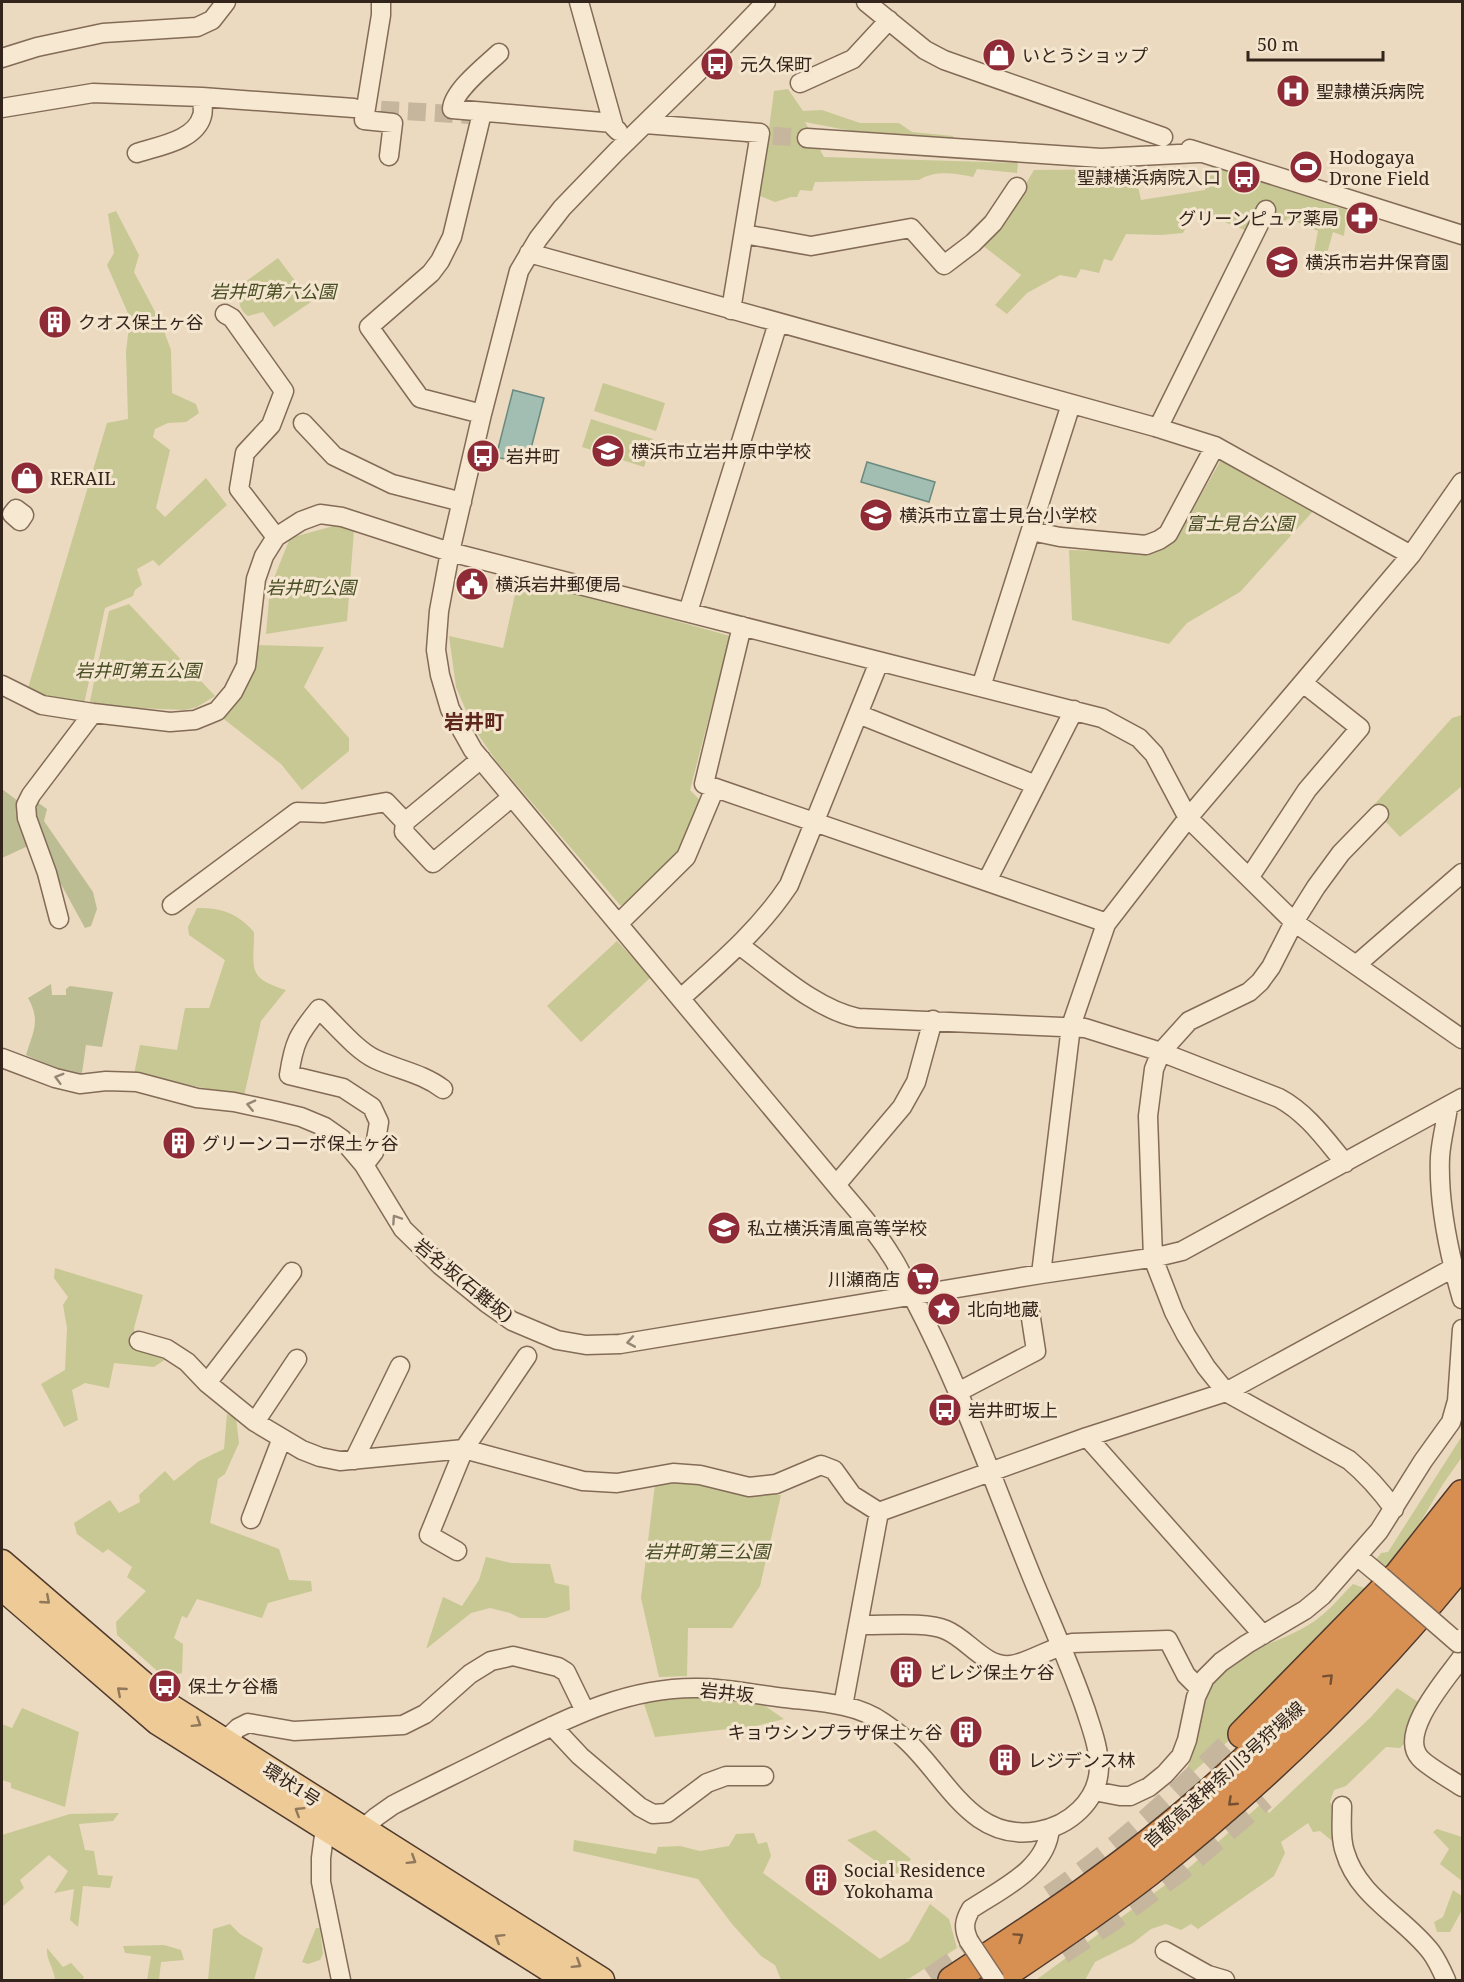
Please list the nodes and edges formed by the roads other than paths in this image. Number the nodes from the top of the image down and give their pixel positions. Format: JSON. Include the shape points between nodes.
{"nodes":[{"id":1,"x":226,"y":2,"type":"edge"},
{"id":2,"x":381,"y":2,"type":"edge"},
{"id":3,"x":579,"y":2,"type":"edge"},
{"id":4,"x":766,"y":2,"type":"edge"},
{"id":5,"x":866,"y":2,"type":"edge"},
{"id":6,"x":889,"y":20,"type":"junction"},
{"id":7,"x":499,"y":53,"type":"dead end"},
{"id":8,"x":2,"y":58,"type":"edge"},
{"id":9,"x":800,"y":83,"type":"dead end"},
{"id":10,"x":202,"y":97,"type":"junction"},
{"id":11,"x":2,"y":108,"type":"edge"},
{"id":12,"x":354,"y":108,"type":"tunnel mouth"},
{"id":13,"x":483,"y":113,"type":"junction"},
{"id":14,"x":613,"y":123,"type":"junction"},
{"id":15,"x":645,"y":124,"type":"junction"},
{"id":16,"x":807,"y":138,"type":"tunnel mouth"},
{"id":17,"x":627,"y":141,"type":"junction"},
{"id":18,"x":137,"y":153,"type":"dead end"},
{"id":19,"x":1198,"y":153,"type":"junction"},
{"id":20,"x":389,"y":156,"type":"dead end"},
{"id":21,"x":1017,"y":187,"type":"dead end"},
{"id":22,"x":1266,"y":210,"type":"dead end"},
{"id":23,"x":744,"y":234,"type":"junction"},
{"id":24,"x":1462,"y":235,"type":"edge"},
{"id":25,"x":529,"y":253,"type":"junction"},
{"id":26,"x":731,"y":310,"type":"junction"},
{"id":27,"x":225,"y":314,"type":"dead end"},
{"id":28,"x":778,"y":323,"type":"junction"},
{"id":29,"x":1071,"y":404,"type":"junction"},
{"id":30,"x":482,"y":414,"type":"junction"},
{"id":31,"x":303,"y":423,"type":"dead end"},
{"id":32,"x":1158,"y":428,"type":"junction"},
{"id":33,"x":1215,"y":446,"type":"junction"},
{"id":34,"x":1462,"y":482,"type":"edge"},
{"id":35,"x":462,"y":502,"type":"junction"},
{"id":36,"x":1030,"y":531,"type":"junction"},
{"id":37,"x":276,"y":537,"type":"junction"},
{"id":38,"x":450,"y":552,"type":"junction"},
{"id":39,"x":1410,"y":555,"type":"junction"},
{"id":40,"x":688,"y":612,"type":"junction"},
{"id":41,"x":742,"y":626,"type":"junction"},
{"id":42,"x":879,"y":662,"type":"junction"},
{"id":43,"x":1303,"y":683,"type":"junction"},
{"id":44,"x":2,"y":685,"type":"edge"},
{"id":45,"x":981,"y":687,"type":"junction"},
{"id":46,"x":1074,"y":710,"type":"junction"},
{"id":47,"x":93,"y":714,"type":"junction"},
{"id":48,"x":858,"y":714,"type":"junction"},
{"id":49,"x":481,"y":759,"type":"junction"},
{"id":50,"x":1036,"y":786,"type":"junction"},
{"id":51,"x":715,"y":788,"type":"junction"},
{"id":52,"x":512,"y":797,"type":"junction"},
{"id":53,"x":1379,"y":814,"type":"dead end"},
{"id":54,"x":1188,"y":818,"type":"junction"},
{"id":55,"x":405,"y":822,"type":"junction"},
{"id":56,"x":815,"y":824,"type":"junction"},
{"id":57,"x":1462,"y":873,"type":"edge"},
{"id":58,"x":1249,"y":878,"type":"junction"},
{"id":59,"x":987,"y":881,"type":"junction"},
{"id":60,"x":172,"y":905,"type":"dead end"},
{"id":61,"x":59,"y":919,"type":"dead end"},
{"id":62,"x":1294,"y":922,"type":"junction"},
{"id":63,"x":618,"y":923,"type":"junction"},
{"id":64,"x":1107,"y":923,"type":"junction"},
{"id":65,"x":739,"y":945,"type":"junction"},
{"id":66,"x":1356,"y":965,"type":"junction"},
{"id":67,"x":681,"y":998,"type":"junction"},
{"id":68,"x":933,"y":1020,"type":"junction"},
{"id":69,"x":1071,"y":1026,"type":"junction"},
{"id":70,"x":1462,"y":1039,"type":"edge"},
{"id":71,"x":1161,"y":1052,"type":"junction"},
{"id":72,"x":2,"y":1058,"type":"edge"},
{"id":73,"x":443,"y":1089,"type":"dead end"},
{"id":74,"x":1455,"y":1102,"type":"edge"},
{"id":75,"x":1345,"y":1163,"type":"junction"},
{"id":76,"x":364,"y":1165,"type":"junction"},
{"id":77,"x":836,"y":1185,"type":"junction"},
{"id":78,"x":1153,"y":1258,"type":"junction"},
{"id":79,"x":1453,"y":1268,"type":"junction"},
{"id":80,"x":292,"y":1272,"type":"dead end"},
{"id":81,"x":1041,"y":1274,"type":"junction"},
{"id":82,"x":912,"y":1296,"type":"junction"},
{"id":83,"x":1462,"y":1299,"type":"edge"},
{"id":84,"x":1030,"y":1312,"type":"dead end"},
{"id":85,"x":1462,"y":1329,"type":"edge"},
{"id":86,"x":139,"y":1341,"type":"dead end"},
{"id":87,"x":527,"y":1356,"type":"dead end"},
{"id":88,"x":297,"y":1359,"type":"dead end"},
{"id":89,"x":400,"y":1366,"type":"dead end"},
{"id":90,"x":207,"y":1383,"type":"junction"},
{"id":91,"x":958,"y":1392,"type":"junction"},
{"id":92,"x":1226,"y":1392,"type":"junction"},
{"id":93,"x":1460,"y":1399,"type":"edge"},
{"id":94,"x":255,"y":1422,"type":"junction"},
{"id":95,"x":1087,"y":1437,"type":"junction"},
{"id":96,"x":282,"y":1438,"type":"junction"},
{"id":97,"x":464,"y":1449,"type":"junction"},
{"id":98,"x":354,"y":1460,"type":"junction"},
{"id":99,"x":991,"y":1473,"type":"junction"},
{"id":100,"x":1462,"y":1481,"type":"edge"},
{"id":101,"x":1462,"y":1494,"type":"edge"},
{"id":102,"x":1394,"y":1509,"type":"junction"},
{"id":103,"x":879,"y":1512,"type":"junction"},
{"id":104,"x":251,"y":1519,"type":"dead end"},
{"id":105,"x":1450,"y":1528,"type":"edge"},
{"id":106,"x":457,"y":1551,"type":"dead end"},
{"id":107,"x":1357,"y":1556,"type":"junction"},
{"id":108,"x":2,"y":1562,"type":"edge"},
{"id":109,"x":1462,"y":1564,"type":"edge"},
{"id":110,"x":2,"y":1588,"type":"edge"},
{"id":111,"x":1462,"y":1593,"type":"edge"},
{"id":112,"x":858,"y":1625,"type":"junction"},
{"id":113,"x":1263,"y":1635,"type":"junction"},
{"id":114,"x":1462,"y":1638,"type":"edge"},
{"id":115,"x":1061,"y":1645,"type":"junction"},
{"id":116,"x":1462,"y":1657,"type":"edge"},
{"id":117,"x":1200,"y":1689,"type":"junction"},
{"id":118,"x":843,"y":1707,"type":"junction"},
{"id":119,"x":585,"y":1711,"type":"junction"},
{"id":120,"x":552,"y":1726,"type":"junction"},
{"id":121,"x":1242,"y":1734,"type":"tunnel mouth"},
{"id":122,"x":217,"y":1748,"type":"junction"},
{"id":123,"x":764,"y":1776,"type":"dead end"},
{"id":124,"x":1462,"y":1787,"type":"edge"},
{"id":125,"x":1090,"y":1796,"type":"junction"},
{"id":126,"x":1263,"y":1797,"type":"tunnel mouth"},
{"id":127,"x":1342,"y":1806,"type":"dead end"},
{"id":128,"x":325,"y":1828,"type":"junction"},
{"id":129,"x":1050,"y":1828,"type":"junction"},
{"id":130,"x":356,"y":1836,"type":"junction"},
{"id":131,"x":1165,"y":1951,"type":"dead end"},
{"id":132,"x":341,"y":1980,"type":"edge"},
{"id":133,"x":566,"y":1980,"type":"edge"},
{"id":134,"x":602,"y":1980,"type":"edge"},
{"id":135,"x":952,"y":1980,"type":"edge"},
{"id":136,"x":995,"y":1980,"type":"edge"},
{"id":137,"x":1225,"y":1980,"type":"edge"},
{"id":138,"x":1446,"y":1980,"type":"edge"}],
"edges":[{"from":1,"to":8,"type":"street","via":[[212,20],[197,27],[103,33]]},
{"from":2,"to":20,"type":"street","via":[[364,120],[393,123]]},
{"from":3,"to":14,"type":"street"},
{"from":4,"to":15,"type":"street"},
{"from":5,"to":6,"type":"street"},
{"from":6,"to":9,"type":"street","via":[[853,59]]},
{"from":6,"to":19,"type":"street","via":[[924,50],[944,60]]},
{"from":7,"to":13,"type":"street","via":[[452,102],[452,109]]},
{"from":10,"to":11,"type":"street","via":[[93,93]]},
{"from":10,"to":12,"type":"street"},
{"from":10,"to":18,"type":"street","via":[[203,115],[196,128],[185,137]]},
{"from":13,"to":14,"type":"street"},
{"from":13,"to":30,"type":"street","via":[[452,237],[440,261],[369,327],[420,398]]},
{"from":14,"to":17,"type":"street"},
{"from":15,"to":17,"type":"street"},
{"from":15,"to":23,"type":"street","via":[[760,133]]},
{"from":16,"to":19,"type":"street","via":[[1031,158]]},
{"from":17,"to":25,"type":"street","via":[[562,208]]},
{"from":19,"to":24,"type":"street"},
{"from":21,"to":23,"type":"street","via":[[993,224],[944,265],[911,228],[811,246]]},
{"from":22,"to":32,"type":"street"},
{"from":23,"to":26,"type":"street"},
{"from":25,"to":26,"type":"street"},
{"from":25,"to":30,"type":"street","via":[[519,271]]},
{"from":26,"to":28,"type":"street"},
{"from":27,"to":37,"type":"street","via":[[232,318],[284,391],[271,424],[245,453],[239,489]]},
{"from":28,"to":29,"type":"street"},
{"from":28,"to":40,"type":"street"},
{"from":29,"to":32,"type":"street"},
{"from":29,"to":36,"type":"street"},
{"from":30,"to":35,"type":"street"},
{"from":31,"to":35,"type":"street","via":[[334,456],[392,484]]},
{"from":32,"to":33,"type":"street"},
{"from":33,"to":36,"type":"street","via":[[1168,534],[1159,540],[1146,545]]},
{"from":33,"to":39,"type":"street"},
{"from":34,"to":39,"type":"street"},
{"from":35,"to":38,"type":"street"},
{"from":36,"to":45,"type":"street"},
{"from":37,"to":38,"type":"street","via":[[320,514],[342,517]]},
{"from":37,"to":47,"type":"street","via":[[256,579],[246,666],[233,693],[217,711],[195,720],[170,722]]},
{"from":38,"to":40,"type":"street"},
{"from":38,"to":49,"type":"street","via":[[436,650],[450,709]]},
{"from":39,"to":43,"type":"street"},
{"from":40,"to":41,"type":"street"},
{"from":41,"to":42,"type":"street"},
{"from":41,"to":51,"type":"street","via":[[704,784]]},
{"from":42,"to":45,"type":"street"},
{"from":42,"to":48,"type":"street"},
{"from":43,"to":54,"type":"street"},
{"from":43,"to":58,"type":"street","via":[[1360,728],[1307,790]]},
{"from":44,"to":47,"type":"street","via":[[42,705]]},
{"from":45,"to":46,"type":"street"},
{"from":46,"to":50,"type":"street"},
{"from":46,"to":54,"type":"street","via":[[1102,718],[1139,738],[1154,754]]},
{"from":47,"to":61,"type":"street","via":[[26,805]]},
{"from":48,"to":50,"type":"street"},
{"from":48,"to":56,"type":"street"},
{"from":49,"to":52,"type":"street"},
{"from":49,"to":55,"type":"street"},
{"from":50,"to":59,"type":"street"},
{"from":51,"to":56,"type":"street"},
{"from":51,"to":63,"type":"street","via":[[686,857]]},
{"from":52,"to":55,"type":"street","via":[[433,862],[404,832]]},
{"from":52,"to":63,"type":"street"},
{"from":53,"to":62,"type":"street","via":[[1341,853]]},
{"from":54,"to":58,"type":"street"},
{"from":54,"to":64,"type":"street"},
{"from":55,"to":60,"type":"street","via":[[386,802],[324,813],[297,812]]},
{"from":56,"to":59,"type":"street"},
{"from":56,"to":65,"type":"street","via":[[789,885],[773,910]]},
{"from":57,"to":66,"type":"street"},
{"from":58,"to":62,"type":"street"},
{"from":59,"to":64,"type":"street"},
{"from":62,"to":66,"type":"street"},
{"from":62,"to":71,"type":"street","via":[[1260,982],[1249,992],[1189,1021]]},
{"from":63,"to":67,"type":"street"},
{"from":64,"to":69,"type":"street"},
{"from":65,"to":67,"type":"street"},
{"from":65,"to":68,"type":"street","via":[[841,1014]]},
{"from":66,"to":70,"type":"street"},
{"from":67,"to":77,"type":"street"},
{"from":68,"to":69,"type":"street"},
{"from":68,"to":77,"type":"street","via":[[916,1082],[902,1107]]},
{"from":69,"to":71,"type":"street"},
{"from":69,"to":81,"type":"street"},
{"from":71,"to":75,"type":"street","via":[[1294,1106]]},
{"from":71,"to":78,"type":"street","via":[[1152,1079],[1148,1116]]},
{"from":76,"to":72,"type":"street","name":"岩名坂(石難坂)","one_way":true,"via":[[325,1126],[301,1117],[236,1102],[197,1098],[137,1082],[80,1084]]},
{"from":73,"to":76,"type":"street","via":[[430,1079],[375,1059],[319,1009],[299,1034],[289,1075],[342,1088],[372,1107],[379,1122],[374,1152]]},
{"from":74,"to":75,"type":"street","name":"岩名坂(石難坂)"},
{"from":74,"to":79,"type":"street","via":[[1440,1156]]},
{"from":75,"to":78,"type":"street","name":"岩名坂(石難坂)","via":[[1182,1251]]},
{"from":82,"to":76,"type":"street","name":"岩名坂(石難坂)","one_way":true,"via":[[620,1344],[586,1344],[541,1337],[496,1310],[419,1245],[393,1215]]},
{"from":77,"to":82,"type":"street","via":[[891,1254]]},
{"from":78,"to":81,"type":"street","name":"岩名坂(石難坂)"},
{"from":78,"to":92,"type":"street","via":[[1186,1335]]},
{"from":79,"to":83,"type":"street"},
{"from":79,"to":92,"type":"street"},
{"from":80,"to":90,"type":"street"},
{"from":81,"to":82,"type":"street","name":"岩名坂(石難坂)"},
{"from":82,"to":91,"type":"street"},
{"from":84,"to":91,"type":"street","via":[[1036,1351]]},
{"from":85,"to":93,"type":"street"},
{"from":86,"to":90,"type":"street","via":[[167,1349],[188,1362]]},
{"from":87,"to":97,"type":"street"},
{"from":88,"to":94,"type":"street"},
{"from":89,"to":98,"type":"street"},
{"from":90,"to":94,"type":"street"},
{"from":91,"to":99,"type":"street"},
{"from":92,"to":95,"type":"street"},
{"from":92,"to":102,"type":"street","via":[[1349,1460],[1380,1489]]},
{"from":93,"to":102,"type":"street","via":[[1451,1422]]},
{"from":94,"to":96,"type":"street"},
{"from":95,"to":99,"type":"street"},
{"from":95,"to":113,"type":"street"},
{"from":96,"to":98,"type":"street","via":[[320,1457]]},
{"from":96,"to":104,"type":"street"},
{"from":97,"to":98,"type":"street"},
{"from":97,"to":103,"type":"street","via":[[602,1483],[674,1473],[749,1487],[776,1484],[821,1465],[834,1470],[852,1495]]},
{"from":97,"to":106,"type":"street","via":[[429,1535]]},
{"from":99,"to":103,"type":"street"},
{"from":99,"to":115,"type":"street"},
{"from":100,"to":105,"type":"highway"},
{"from":101,"to":105,"type":"highway"},
{"from":102,"to":107,"type":"street"},
{"from":103,"to":112,"type":"street"},
{"from":105,"to":121,"type":"highway","via":[[1398,1575]]},
{"from":135,"to":105,"type":"highway","name":"首都高速神奈川3号狩場線","one_way":true,"via":[[1070,1902],[1205,1796],[1344,1663]]},
{"from":107,"to":113,"type":"street","via":[[1322,1596]]},
{"from":107,"to":114,"type":"street","bridge":true,"via":[[1458,1643]]},
{"from":108,"to":122,"type":"main road","name":"環状1号","one_way":true},
{"from":109,"to":136,"type":"highway","name":"首都高速神奈川3号狩場線","one_way":true,"via":[[1402,1635],[1325,1715],[1217,1816],[1060,1938]]},
{"from":122,"to":110,"type":"main road","name":"環状1号","one_way":true,"via":[[157,1722]]},
{"from":111,"to":126,"type":"highway","via":[[1379,1685]]},
{"from":112,"to":115,"type":"street","via":[[930,1626],[947,1630],[1000,1664],[1012,1665]]},
{"from":112,"to":118,"type":"street"},
{"from":113,"to":117,"type":"street","via":[[1221,1662]]},
{"from":115,"to":117,"type":"street","via":[[1168,1640],[1186,1675]]},
{"from":115,"to":125,"type":"street","via":[[1097,1743],[1099,1771]]},
{"from":116,"to":124,"type":"street","via":[[1424,1711],[1415,1749],[1420,1758]]},
{"from":117,"to":125,"type":"street","via":[[1181,1756],[1165,1774],[1130,1796]]},
{"from":118,"to":119,"type":"street","name":"岩井坂","via":[[698,1688],[649,1692]]},
{"from":118,"to":129,"type":"street","name":"岩井坂","via":[[880,1720],[908,1742],[976,1816],[1005,1831],[1036,1832]]},
{"from":119,"to":120,"type":"street","name":"岩井坂"},
{"from":119,"to":122,"type":"street","via":[[566,1672],[513,1656],[491,1661],[470,1674],[425,1714],[403,1725],[294,1731],[248,1724]]},
{"from":120,"to":123,"type":"street","via":[[580,1756],[639,1807],[653,1814],[667,1813],[707,1783],[726,1776]]},
{"from":120,"to":130,"type":"street","name":"岩井坂","via":[[393,1805]]},
{"from":128,"to":122,"type":"main road","name":"環状1号","one_way":true},
{"from":122,"to":130,"type":"main road","name":"環状1号"},
{"from":125,"to":129,"type":"street","name":"岩井坂","via":[[1077,1813]]},
{"from":127,"to":138,"type":"street","via":[[1344,1849],[1349,1865],[1379,1904],[1432,1953]]},
{"from":128,"to":130,"type":"main road","name":"環状1号"},
{"from":128,"to":132,"type":"street","via":[[321,1882]]},
{"from":129,"to":136,"type":"street","bridge":true,"via":[[1050,1840],[1029,1870],[971,1909],[966,1917],[964,1926],[969,1941]]},
{"from":133,"to":130,"type":"main road","name":"環状1号","one_way":true},
{"from":130,"to":134,"type":"main road","name":"環状1号","one_way":true},
{"from":131,"to":137,"type":"street"}]}
